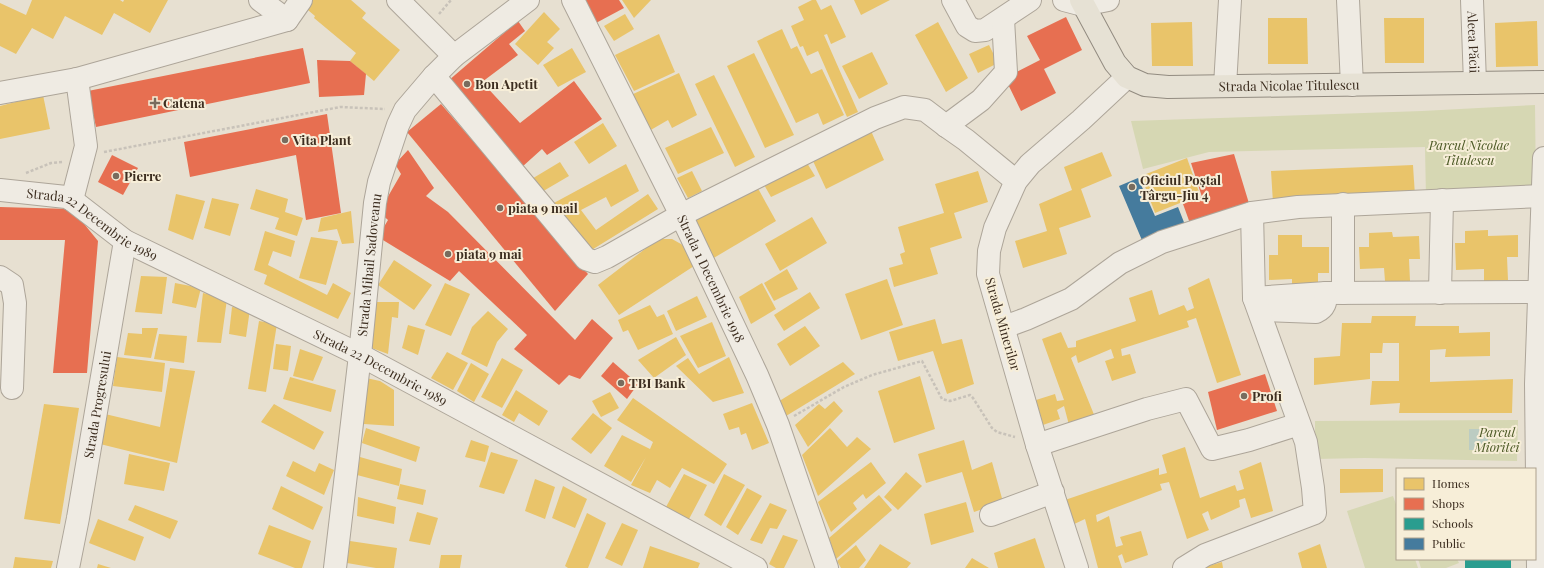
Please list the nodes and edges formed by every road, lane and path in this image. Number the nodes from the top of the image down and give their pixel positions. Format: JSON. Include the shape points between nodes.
{"nodes":[{"id":1,"x":260,"y":0,"type":"edge"},
{"id":2,"x":301,"y":0,"type":"edge"},
{"id":3,"x":398,"y":0,"type":"edge"},
{"id":4,"x":528,"y":0,"type":"edge"},
{"id":5,"x":573,"y":0,"type":"edge"},
{"id":6,"x":953,"y":0,"type":"edge"},
{"id":7,"x":1030,"y":0,"type":"edge"},
{"id":8,"x":1108,"y":0,"type":"edge"},
{"id":9,"x":1230,"y":0,"type":"edge"},
{"id":10,"x":1348,"y":0,"type":"edge"},
{"id":11,"x":1472,"y":0,"type":"edge"},
{"id":12,"x":1076,"y":2,"type":"edge"},
{"id":13,"x":1003,"y":19,"type":"junction"},
{"id":14,"x":287,"y":20,"type":"junction"},
{"id":15,"x":454,"y":56,"type":"junction"},
{"id":16,"x":434,"y":76,"type":"junction"},
{"id":17,"x":1127,"y":77,"type":"junction"},
{"id":18,"x":77,"y":79,"type":"junction"},
{"id":19,"x":1544,"y":82,"type":"edge"},
{"id":20,"x":1475,"y":83,"type":"junction"},
{"id":21,"x":1352,"y":85,"type":"junction"},
{"id":22,"x":1226,"y":86,"type":"junction"},
{"id":23,"x":0,"y":93,"type":"edge"},
{"id":24,"x":405,"y":110,"type":"junction"},
{"id":25,"x":946,"y":126,"type":"junction"},
{"id":26,"x":1544,"y":158,"type":"edge"},
{"id":27,"x":81,"y":162,"type":"junction"},
{"id":28,"x":22,"y":175,"type":"dead end"},
{"id":29,"x":1016,"y":181,"type":"junction"},
{"id":30,"x":0,"y":190,"type":"edge"},
{"id":31,"x":1543,"y":196,"type":"junction"},
{"id":32,"x":72,"y":200,"type":"junction"},
{"id":33,"x":1442,"y":200,"type":"junction"},
{"id":34,"x":1343,"y":204,"type":"junction"},
{"id":35,"x":1252,"y":213,"type":"junction"},
{"id":36,"x":680,"y":215,"type":"junction"},
{"id":37,"x":125,"y":241,"type":"junction"},
{"id":38,"x":1542,"y":262,"type":"edge"},
{"id":39,"x":0,"y":277,"type":"edge"},
{"id":40,"x":1540,"y":292,"type":"junction"},
{"id":41,"x":1335,"y":293,"type":"junction"},
{"id":42,"x":1440,"y":293,"type":"junction"},
{"id":43,"x":1256,"y":304,"type":"junction"},
{"id":44,"x":1004,"y":328,"type":"junction"},
{"id":45,"x":360,"y":355,"type":"junction"},
{"id":46,"x":1540,"y":384,"type":"edge"},
{"id":47,"x":12,"y":388,"type":"dead end"},
{"id":48,"x":1299,"y":424,"type":"junction"},
{"id":49,"x":778,"y":425,"type":"junction"},
{"id":50,"x":1038,"y":445,"type":"junction"},
{"id":51,"x":1053,"y":492,"type":"junction"},
{"id":52,"x":991,"y":515,"type":"dead end"},
{"id":53,"x":1541,"y":530,"type":"edge"},
{"id":54,"x":68,"y":568,"type":"edge"},
{"id":55,"x":335,"y":568,"type":"edge"},
{"id":56,"x":756,"y":568,"type":"edge"},
{"id":57,"x":827,"y":568,"type":"edge"},
{"id":58,"x":1077,"y":568,"type":"edge"},
{"id":59,"x":1184,"y":568,"type":"edge"},
{"id":60,"x":1538,"y":568,"type":"edge"}],
"edges":[{"from":1,"to":14,"type":"street"},
{"from":2,"to":14,"type":"street"},
{"from":3,"to":15,"type":"street"},
{"from":4,"to":15,"type":"street"},
{"from":5,"to":36,"type":"street","name":"Strada 1 Decembrie 1918"},
{"from":6,"to":13,"type":"street","via":[[967,26],[975,31],[985,30]]},
{"from":7,"to":13,"type":"street"},
{"from":8,"to":12,"type":"street"},
{"from":9,"to":22,"type":"street"},
{"from":10,"to":21,"type":"street"},
{"from":11,"to":20,"type":"street","name":"Aleea Păcii"},
{"from":12,"to":17,"type":"main road","name":"Strada Nicolae Titulescu","via":[[1115,63]]},
{"from":13,"to":25,"type":"street","via":[[1006,72],[981,100]]},
{"from":14,"to":18,"type":"street"},
{"from":15,"to":16,"type":"street","name":"Strada Mihail Sadoveanu"},
{"from":16,"to":24,"type":"street","name":"Strada Mihail Sadoveanu"},
{"from":16,"to":36,"type":"street","via":[[586,259],[595,262],[607,257]]},
{"from":17,"to":22,"type":"main road","name":"Strada Nicolae Titulescu","via":[[1145,85]]},
{"from":17,"to":29,"type":"street","name":"Strada Minerilor","via":[[1030,164]]},
{"from":18,"to":23,"type":"street"},
{"from":18,"to":27,"type":"street","via":[[86,146]]},
{"from":19,"to":20,"type":"main road","name":"Strada Nicolae Titulescu"},
{"from":20,"to":21,"type":"main road","name":"Strada Nicolae Titulescu"},
{"from":21,"to":22,"type":"main road","name":"Strada Nicolae Titulescu"},
{"from":24,"to":27,"type":"path","via":[[340,107],[101,152]]},
{"from":24,"to":45,"type":"street","name":"Strada Mihail Sadoveanu","via":[[379,182],[375,203]]},
{"from":25,"to":29,"type":"street"},
{"from":25,"to":36,"type":"street","via":[[926,110],[904,107],[875,118]]},
{"from":26,"to":31,"type":"street"},
{"from":27,"to":28,"type":"path","via":[[51,163]]},
{"from":27,"to":32,"type":"street"},
{"from":29,"to":44,"type":"street","name":"Strada Minerilor","via":[[995,228],[989,251],[988,274]]},
{"from":30,"to":32,"type":"street","name":"Strada 22 Decembrie 1989","via":[[66,197]]},
{"from":31,"to":33,"type":"street"},
{"from":31,"to":38,"type":"street"},
{"from":32,"to":37,"type":"street","name":"Strada 22 Decembrie 1989"},
{"from":33,"to":34,"type":"street"},
{"from":33,"to":42,"type":"street"},
{"from":34,"to":35,"type":"street"},
{"from":34,"to":41,"type":"street"},
{"from":35,"to":43,"type":"street"},
{"from":35,"to":44,"type":"street","via":[[1162,242],[1120,263],[1071,299]]},
{"from":36,"to":49,"type":"street","name":"Strada 1 Decembrie 1918","via":[[757,375]]},
{"from":37,"to":45,"type":"street","name":"Strada 22 Decembrie 1989"},
{"from":37,"to":54,"type":"street","name":"Strada Progresului"},
{"from":38,"to":40,"type":"street"},
{"from":39,"to":47,"type":"street","via":[[12,285],[15,303]]},
{"from":40,"to":42,"type":"street"},
{"from":40,"to":46,"type":"street"},
{"from":41,"to":42,"type":"street"},
{"from":41,"to":43,"type":"street","via":[[1322,309],[1316,312]]},
{"from":43,"to":48,"type":"street"},
{"from":44,"to":50,"type":"street","name":"Strada Minerilor"},
{"from":45,"to":55,"type":"street","name":"Strada Mihail Sadoveanu"},
{"from":45,"to":56,"type":"street","name":"Strada 22 Decembrie 1989"},
{"from":46,"to":53,"type":"street"},
{"from":48,"to":50,"type":"street","via":[[1212,449],[1186,399],[1147,409]]},
{"from":48,"to":59,"type":"street","via":[[1306,442],[1315,513],[1205,556]]},
{"from":49,"to":50,"type":"path","via":[[844,387],[872,375],[922,361],[942,399],[950,400],[970,395],[997,432]]},
{"from":49,"to":57,"type":"street","name":"Strada 1 Decembrie 1918"},
{"from":50,"to":51,"type":"street","name":"Strada Minerilor"},
{"from":51,"to":52,"type":"street"},
{"from":51,"to":58,"type":"street","name":"Strada Minerilor"},
{"from":53,"to":60,"type":"street"}]}
